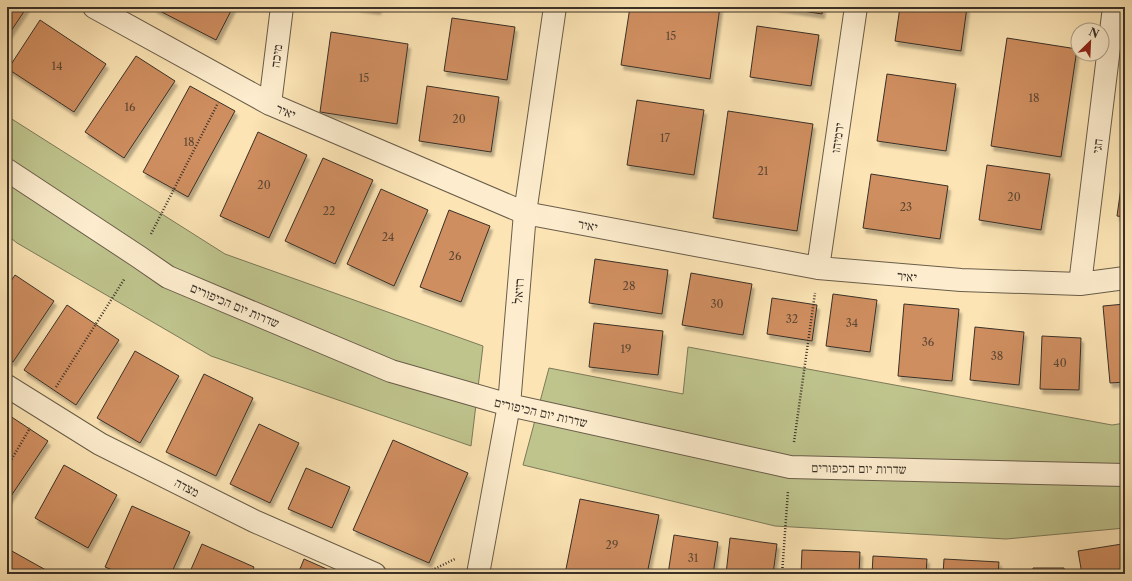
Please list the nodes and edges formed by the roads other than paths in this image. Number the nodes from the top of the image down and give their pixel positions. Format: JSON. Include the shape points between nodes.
{"nodes":[{"id":1,"x":94,"y":7,"type":"edge"},
{"id":2,"x":282,"y":7,"type":"edge"},
{"id":3,"x":555,"y":7,"type":"edge"},
{"id":4,"x":856,"y":7,"type":"edge"},
{"id":5,"x":1114,"y":7,"type":"edge"},
{"id":6,"x":270,"y":104,"type":"junction"},
{"id":7,"x":7,"y":170,"type":"edge"},
{"id":8,"x":525,"y":213,"type":"junction"},
{"id":9,"x":818,"y":268,"type":"junction"},
{"id":10,"x":1125,"y":278,"type":"edge"},
{"id":11,"x":1080,"y":284,"type":"junction"},
{"id":12,"x":7,"y":386,"type":"edge"},
{"id":13,"x":509,"y":406,"type":"junction"},
{"id":14,"x":1125,"y":475,"type":"edge"},
{"id":15,"x":375,"y":574,"type":"edge"},
{"id":16,"x":478,"y":574,"type":"edge"}],
"edges":[{"from":1,"to":6,"type":"street","name":"יאיר"},
{"from":2,"to":6,"type":"street","name":"מיכה"},
{"from":3,"to":8,"type":"street","name":"רזיאל"},
{"from":4,"to":9,"type":"street","name":"ירמיהו"},
{"from":5,"to":11,"type":"street","name":"חגי"},
{"from":6,"to":8,"type":"street","name":"יאיר"},
{"from":7,"to":13,"type":"street","name":"שדרות יום הכיפורים","via":[[168,277],[391,371]]},
{"from":8,"to":9,"type":"street","name":"יאיר"},
{"from":8,"to":13,"type":"street","name":"רזיאל"},
{"from":9,"to":11,"type":"street","name":"יאיר","via":[[961,280]]},
{"from":10,"to":11,"type":"street","name":"יאיר"},
{"from":12,"to":15,"type":"street","name":"מצדה","via":[[100,444],[254,521]]},
{"from":13,"to":14,"type":"street","name":"שדרות יום הכיפורים","via":[[790,467]]},
{"from":13,"to":16,"type":"street","name":"רזיאל"}]}
